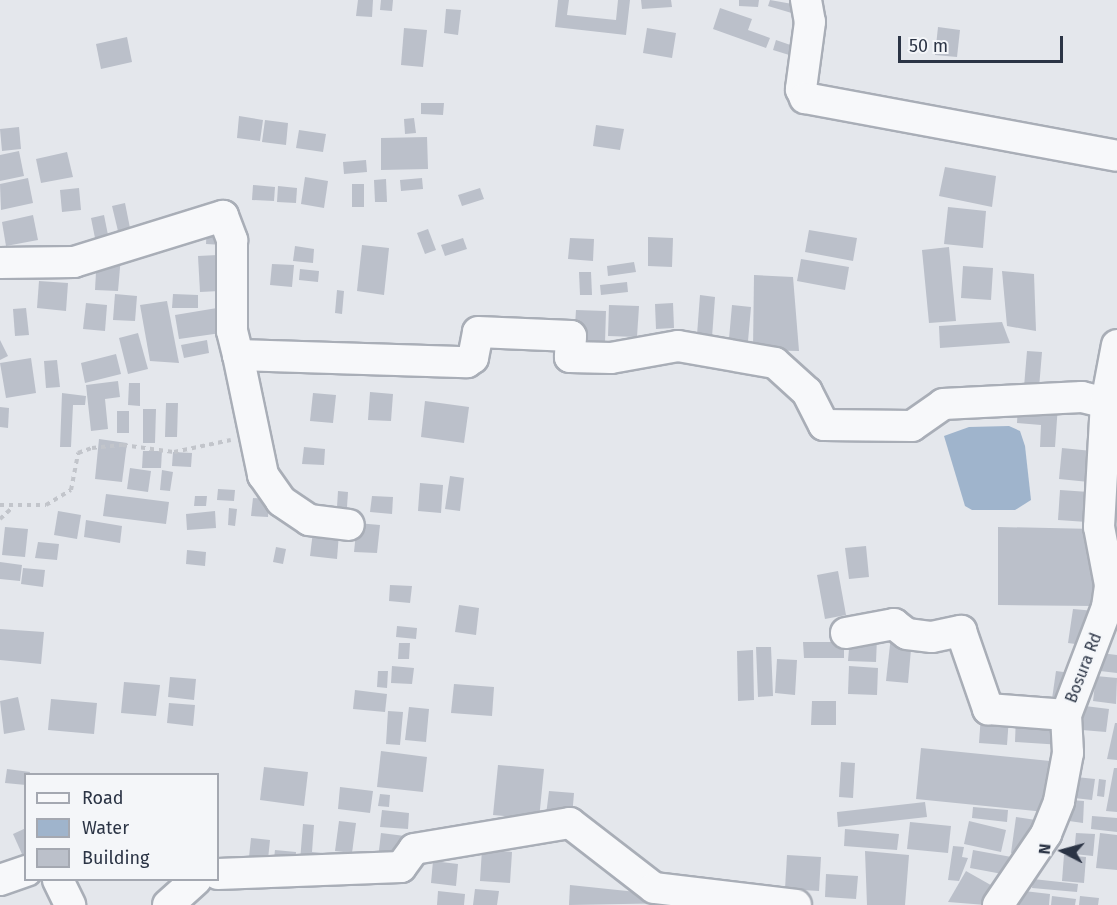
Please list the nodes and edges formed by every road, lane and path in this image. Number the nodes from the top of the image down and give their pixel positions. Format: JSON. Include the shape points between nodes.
{"nodes":[{"id":1,"x":806,"y":0,"type":"edge"},
{"id":2,"x":1117,"y":156,"type":"edge"},
{"id":3,"x":0,"y":263,"type":"edge"},
{"id":4,"x":1117,"y":345,"type":"edge"},
{"id":5,"x":238,"y":355,"type":"junction"},
{"id":6,"x":1106,"y":403,"type":"junction"},
{"id":7,"x":250,"y":430,"type":"junction"},
{"id":8,"x":0,"y":505,"type":"edge"},
{"id":9,"x":13,"y":506,"type":"junction"},
{"id":10,"x":0,"y":519,"type":"edge"},
{"id":11,"x":350,"y":525,"type":"dead end"},
{"id":12,"x":846,"y":633,"type":"dead end"},
{"id":13,"x":1066,"y":715,"type":"junction"},
{"id":14,"x":24,"y":872,"type":"edge"},
{"id":15,"x":219,"y":874,"type":"edge"},
{"id":16,"x":0,"y":880,"type":"edge"},
{"id":17,"x":59,"y":881,"type":"edge"},
{"id":18,"x":194,"y":881,"type":"edge"},
{"id":19,"x":69,"y":905,"type":"edge"},
{"id":20,"x":168,"y":905,"type":"edge"},
{"id":21,"x":796,"y":905,"type":"edge"},
{"id":22,"x":998,"y":905,"type":"edge"}],
"edges":[{"from":1,"to":2,"type":"street","via":[[810,22],[801,89],[805,98]]},
{"from":3,"to":5,"type":"street","via":[[74,262],[223,216],[232,240],[232,331]]},
{"from":4,"to":6,"type":"street","name":"Bosura Rd"},
{"from":5,"to":6,"type":"street","via":[[467,362],[473,358],[478,332],[572,336],[570,357],[611,358],[678,346],[775,363],[807,392],[824,425],[912,426],[943,404],[1082,397]]},
{"from":5,"to":7,"type":"street"},
{"from":6,"to":13,"type":"street","name":"Bosura Rd","via":[[1099,527],[1110,585]]},
{"from":7,"to":9,"type":"path","via":[[219,446],[174,452],[92,447],[78,453],[71,490],[46,505]]},
{"from":7,"to":11,"type":"street","via":[[263,475],[280,501],[309,520]]},
{"from":8,"to":9,"type":"path"},
{"from":9,"to":10,"type":"path"},
{"from":12,"to":13,"type":"street","via":[[894,624],[907,634],[932,637],[961,631],[988,709]]},
{"from":13,"to":22,"type":"street","name":"Bosura Rd","via":[[1068,753],[1059,801],[1046,834]]},
{"from":14,"to":16,"type":"street"},
{"from":15,"to":21,"type":"street","via":[[401,867],[414,849],[570,823],[654,888]]},
{"from":17,"to":19,"type":"street"},
{"from":18,"to":20,"type":"street"}]}
